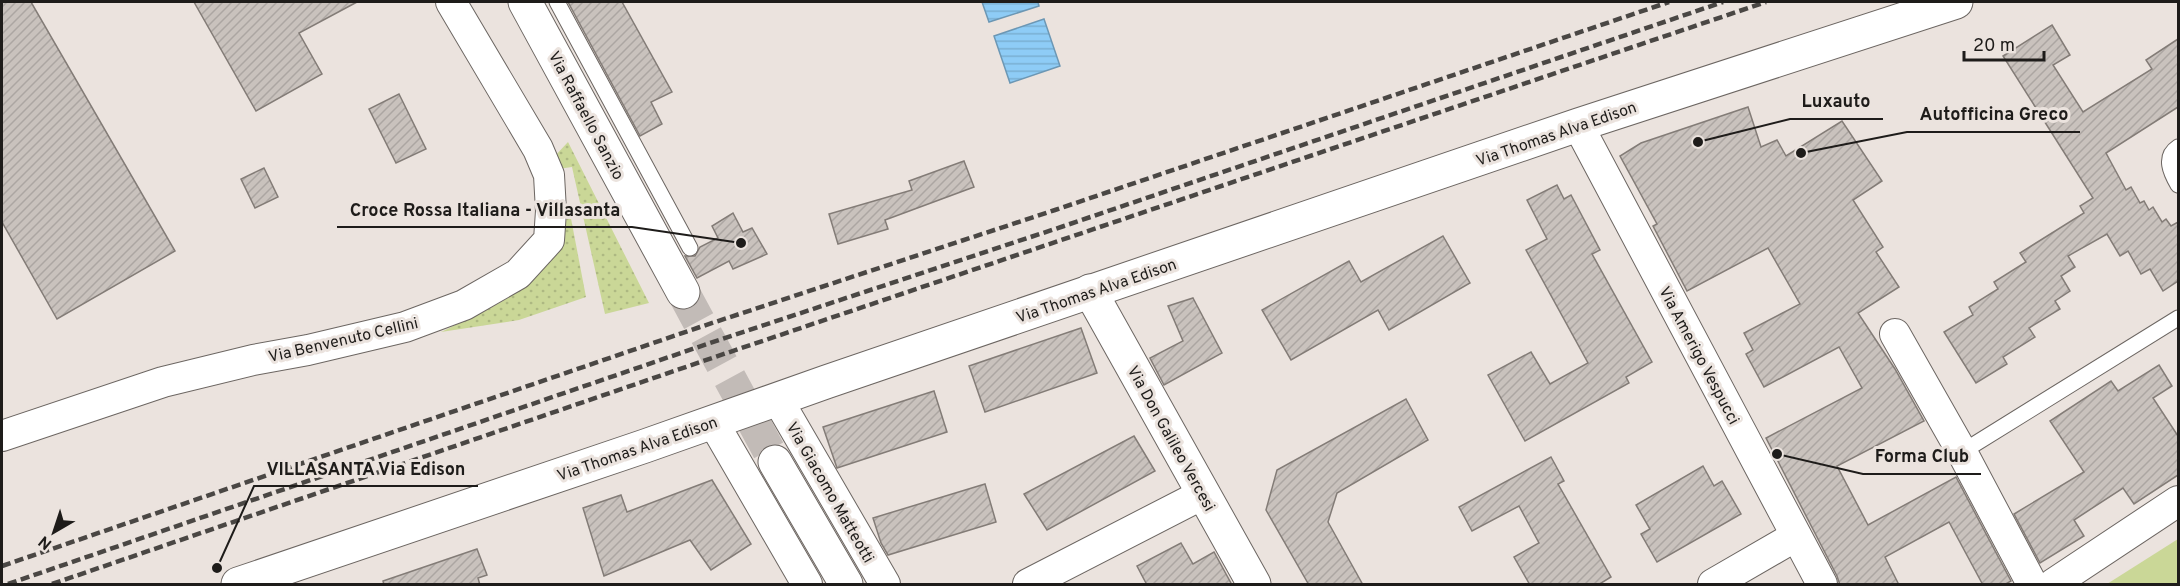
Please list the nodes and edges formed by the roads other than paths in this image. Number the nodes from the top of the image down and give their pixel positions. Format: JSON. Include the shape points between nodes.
{"nodes":[{"id":1,"x":451,"y":2,"type":"edge"},
{"id":2,"x":525,"y":2,"type":"edge"},
{"id":3,"x":557,"y":2,"type":"edge"},
{"id":4,"x":1956,"y":2,"type":"edge"},
{"id":5,"x":1578,"y":125,"type":"junction"},
{"id":6,"x":2178,"y":147,"type":"edge"},
{"id":7,"x":2178,"y":185,"type":"edge"},
{"id":8,"x":690,"y":248,"type":"dead end"},
{"id":9,"x":1090,"y":291,"type":"junction"},
{"id":10,"x":683,"y":292,"type":"tunnel mouth"},
{"id":11,"x":2178,"y":318,"type":"edge"},
{"id":12,"x":1895,"y":334,"type":"dead end"},
{"id":13,"x":778,"y":400,"type":"junction"},
{"id":14,"x":713,"y":422,"type":"junction"},
{"id":15,"x":2,"y":435,"type":"edge"},
{"id":16,"x":1962,"y":452,"type":"junction"},
{"id":17,"x":775,"y":462,"type":"tunnel mouth"},
{"id":18,"x":1203,"y":494,"type":"junction"},
{"id":19,"x":2178,"y":501,"type":"edge"},
{"id":20,"x":1796,"y":536,"type":"junction"},
{"id":21,"x":238,"y":585,"type":"edge"},
{"id":22,"x":807,"y":585,"type":"edge"},
{"id":23,"x":846,"y":585,"type":"edge"},
{"id":24,"x":885,"y":585,"type":"edge"},
{"id":25,"x":1028,"y":585,"type":"edge"},
{"id":26,"x":1254,"y":585,"type":"edge"},
{"id":27,"x":1713,"y":585,"type":"edge"},
{"id":28,"x":1822,"y":585,"type":"edge"},
{"id":29,"x":2031,"y":585,"type":"edge"},
{"id":30,"x":2053,"y":585,"type":"edge"}],
"edges":[{"from":1,"to":15,"type":"street","name":"Via Benvenuto Cellini","via":[[538,149],[549,175],[549,240],[518,274],[464,305],[405,327],[163,382]]},
{"from":2,"to":10,"type":"main road","name":"Via Raffaello Sanzio"},
{"from":3,"to":8,"type":"lane","name":"Via Raffaello Sanzio"},
{"from":4,"to":5,"type":"main road","name":"Via Thomas Alva Edison"},
{"from":5,"to":9,"type":"main road","name":"Via Thomas Alva Edison"},
{"from":5,"to":20,"type":"street","name":"Via Amerigo Vespucci"},
{"from":6,"to":7,"type":"lane","via":[[2173,150],[2170,172]]},
{"from":9,"to":13,"type":"main road","name":"Via Thomas Alva Edison"},
{"from":9,"to":18,"type":"main road","name":"Via Don Galileo Vercesi"},
{"from":11,"to":16,"type":"lane"},
{"from":12,"to":16,"type":"street"},
{"from":13,"to":14,"type":"main road","name":"Via Thomas Alva Edison"},
{"from":13,"to":24,"type":"street","name":"Via Giacomo Matteotti"},
{"from":14,"to":21,"type":"main road","name":"Via Thomas Alva Edison"},
{"from":14,"to":22,"type":"street"},
{"from":16,"to":29,"type":"street"},
{"from":17,"to":23,"type":"main road","name":"Via Giacomo Matteotti"},
{"from":18,"to":25,"type":"street"},
{"from":18,"to":26,"type":"main road","name":"Via Don Galileo Vercesi"},
{"from":19,"to":30,"type":"street"},
{"from":20,"to":27,"type":"street"},
{"from":20,"to":28,"type":"street","name":"Via Amerigo Vespucci"}]}
